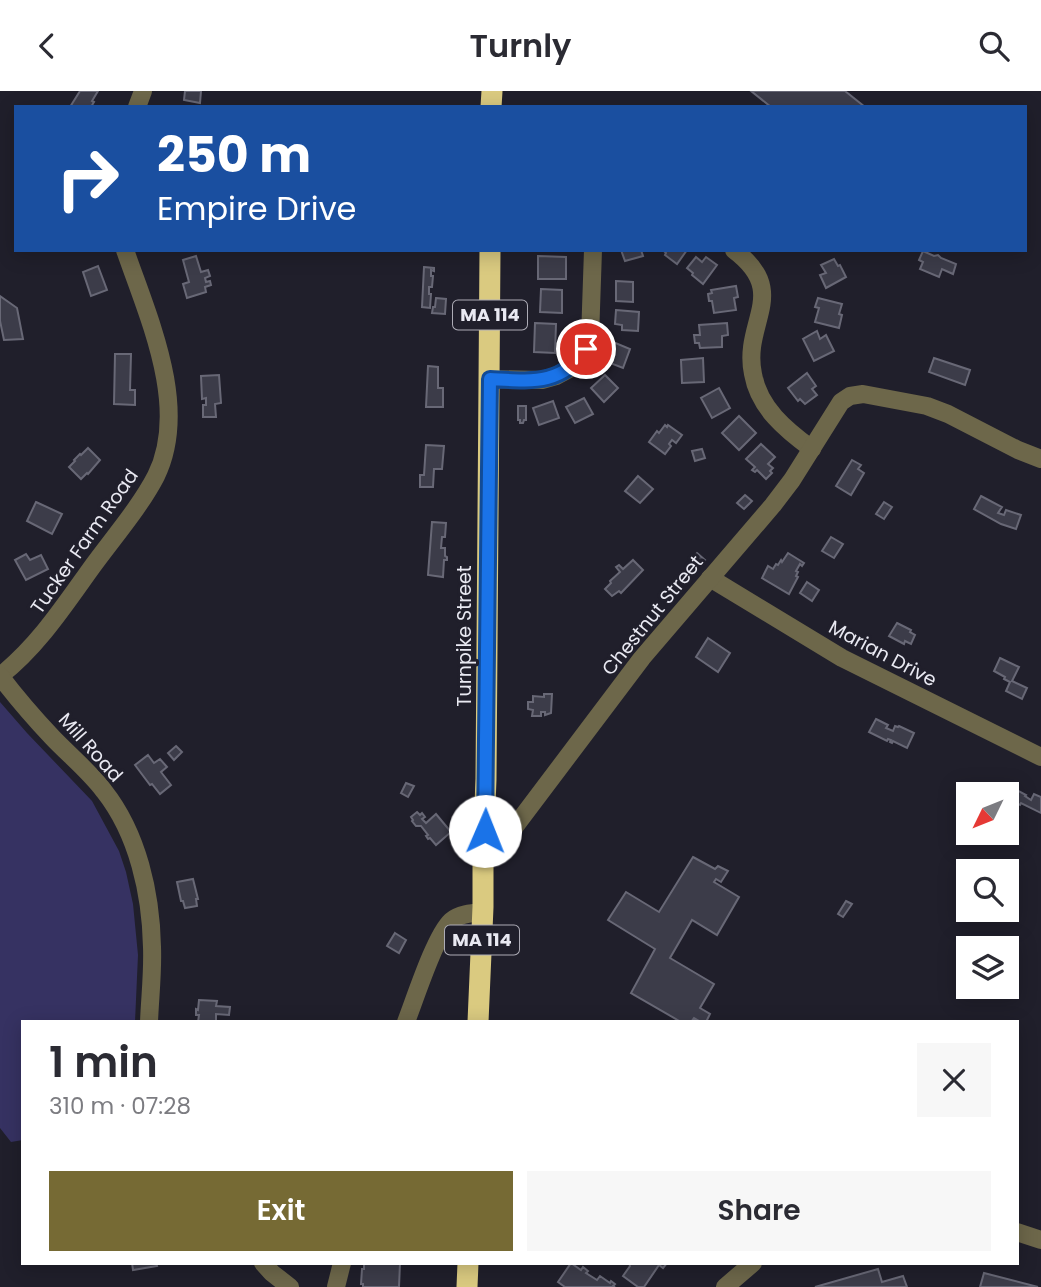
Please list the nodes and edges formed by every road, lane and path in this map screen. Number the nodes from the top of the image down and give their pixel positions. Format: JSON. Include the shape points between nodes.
{"nodes":[{"id":1,"x":126,"y":252,"type":"edge"},
{"id":2,"x":491,"y":252,"type":"edge"},
{"id":3,"x":593,"y":252,"type":"edge"},
{"id":4,"x":737,"y":252,"type":"edge"},
{"id":5,"x":490,"y":379,"type":"junction"},
{"id":6,"x":812,"y":449,"type":"junction"},
{"id":7,"x":1041,"y":460,"type":"edge"},
{"id":8,"x":710,"y":578,"type":"junction"},
{"id":9,"x":0,"y":676,"type":"edge"},
{"id":10,"x":1041,"y":757,"type":"edge"},
{"id":11,"x":483,"y":857,"type":"junction"},
{"id":12,"x":483,"y":912,"type":"junction"},
{"id":13,"x":149,"y":1020,"type":"edge"},
{"id":14,"x":407,"y":1020,"type":"edge"},
{"id":15,"x":478,"y":1020,"type":"edge"},
{"id":16,"x":1019,"y":1233,"type":"edge"},
{"id":17,"x":1041,"y":1240,"type":"edge"},
{"id":18,"x":265,"y":1265,"type":"edge"},
{"id":19,"x":342,"y":1265,"type":"edge"},
{"id":20,"x":468,"y":1265,"type":"edge"},
{"id":21,"x":751,"y":1265,"type":"edge"},
{"id":22,"x":290,"y":1287,"type":"edge"},
{"id":23,"x":336,"y":1287,"type":"edge"},
{"id":24,"x":467,"y":1287,"type":"edge"},
{"id":25,"x":726,"y":1287,"type":"edge"}],
"edges":[{"from":1,"to":9,"type":"street","name":"Tucker Farm Road","via":[[165,373],[166,445],[157,474],[142,498],[50,626]]},
{"from":2,"to":5,"type":"highway","name":"Turnpike Street","number":"MA 114"},
{"from":3,"to":5,"type":"street","via":[[590,338],[579,360],[542,380]]},
{"from":4,"to":6,"type":"street","via":[[754,268],[763,299],[751,364],[757,389],[782,426]]},
{"from":5,"to":11,"type":"highway","name":"Turnpike Street","number":"MA 114"},
{"from":6,"to":7,"type":"street","name":"Chestnut Street","via":[[841,402],[849,395],[863,394],[927,406]]},
{"from":6,"to":8,"type":"street","name":"Chestnut Street","via":[[773,505]]},
{"from":8,"to":10,"type":"street","name":"Marian Drive","via":[[842,657]]},
{"from":8,"to":11,"type":"street","name":"Chestnut Street","via":[[642,658],[508,837]]},
{"from":9,"to":13,"type":"street","name":"Mill Road","via":[[106,793],[134,845],[151,924]]},
{"from":11,"to":12,"type":"highway","name":"Turnpike Street","number":"MA 114"},
{"from":12,"to":14,"type":"street","via":[[452,920],[442,934]]},
{"from":12,"to":15,"type":"highway","name":"Turnpike Street","number":"MA 114"},
{"from":16,"to":17,"type":"street"},
{"from":18,"to":22,"type":"street"},
{"from":19,"to":23,"type":"street"},
{"from":20,"to":24,"type":"highway"},
{"from":21,"to":25,"type":"street"}]}
